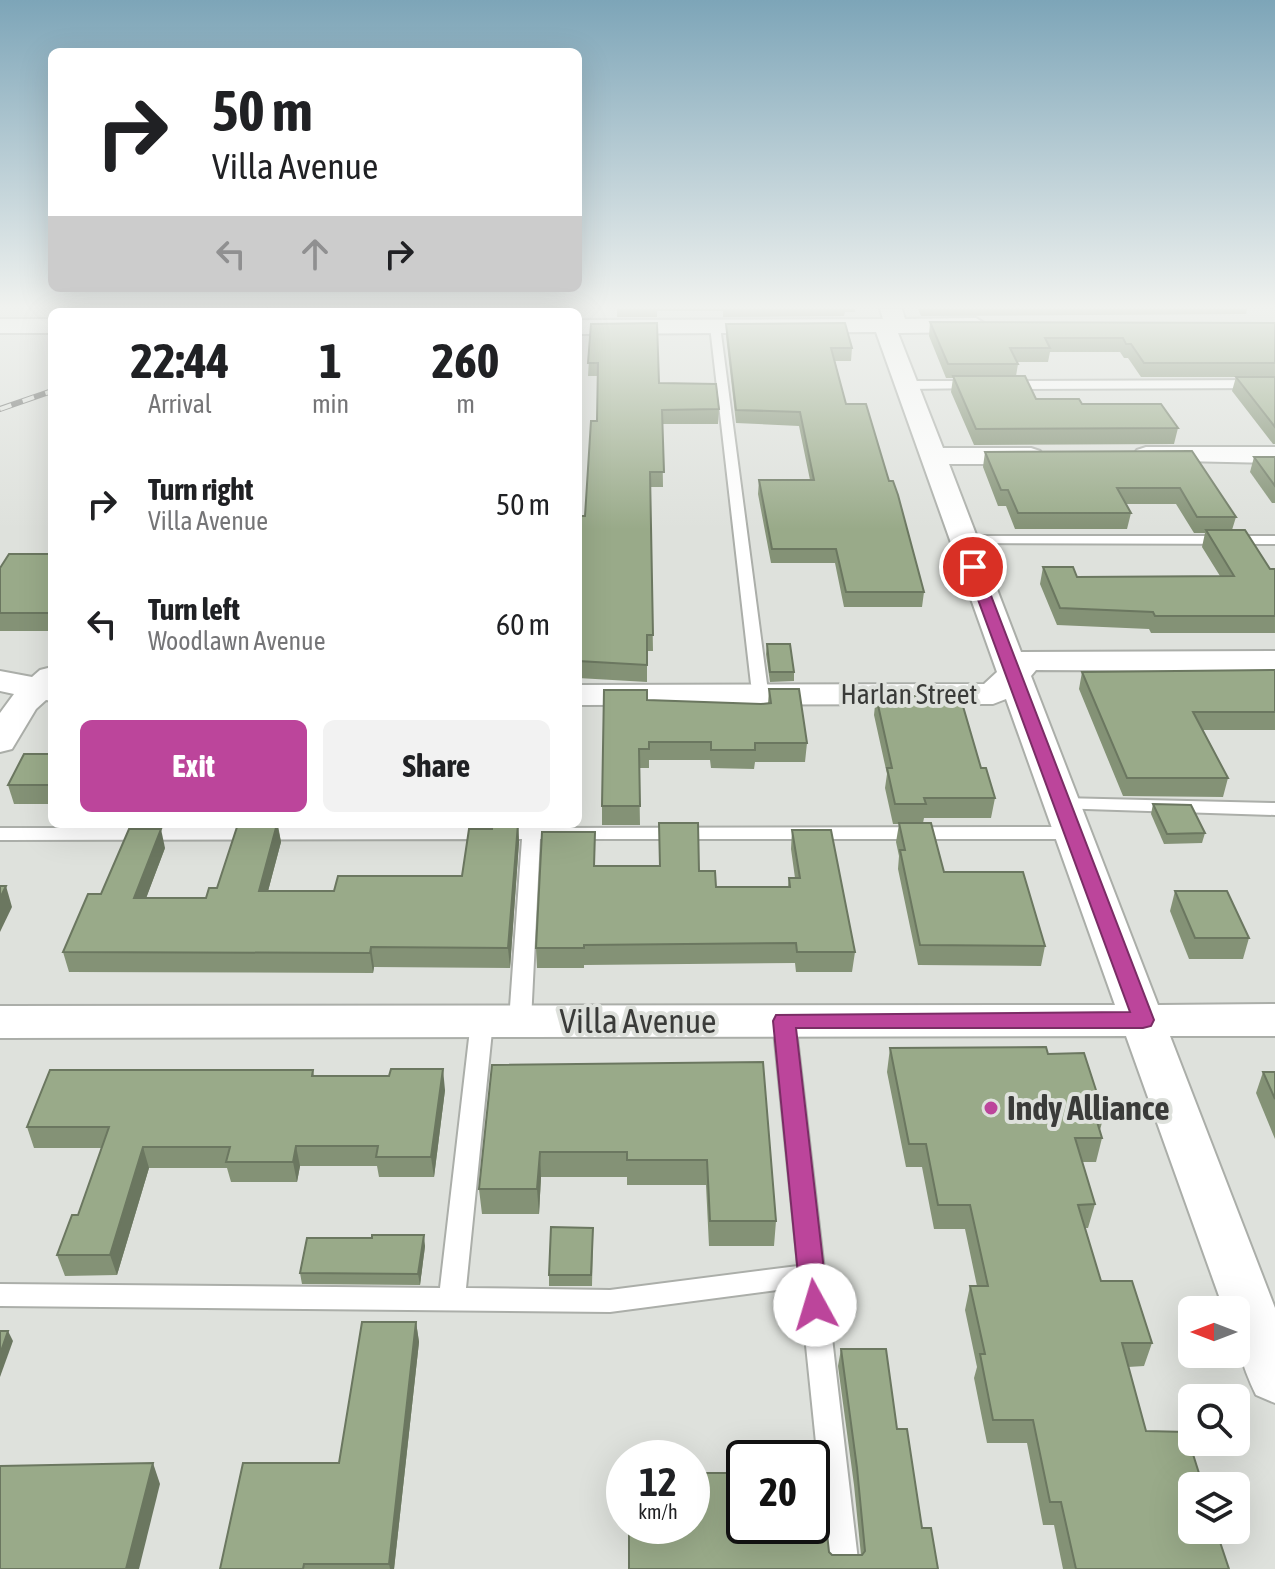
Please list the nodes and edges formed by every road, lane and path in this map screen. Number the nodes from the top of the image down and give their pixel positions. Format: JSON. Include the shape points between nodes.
{"nodes":[{"id":1,"x":722,"y":382,"type":"edge"},
{"id":2,"x":1275,"y":384,"type":"edge"},
{"id":3,"x":907,"y":385,"type":"joint"},
{"id":4,"x":983,"y":385,"type":"edge"},
{"id":5,"x":999,"y":385,"type":"edge"},
{"id":6,"x":1275,"y":455,"type":"edge"},
{"id":7,"x":933,"y":456,"type":"junction"},
{"id":8,"x":1057,"y":456,"type":"edge"},
{"id":9,"x":1119,"y":456,"type":"edge"},
{"id":10,"x":963,"y":540,"type":"junction"},
{"id":11,"x":1275,"y":540,"type":"edge"},
{"id":12,"x":1275,"y":661,"type":"edge"},
{"id":13,"x":1013,"y":675,"type":"junction"},
{"id":14,"x":0,"y":681,"type":"edge"},
{"id":15,"x":47,"y":686,"type":"edge"},
{"id":16,"x":582,"y":695,"type":"edge"},
{"id":17,"x":764,"y":695,"type":"junction"},
{"id":18,"x":0,"y":742,"type":"edge"},
{"id":19,"x":1275,"y":809,"type":"edge"},
{"id":20,"x":1066,"y":818,"type":"junction"},
{"id":21,"x":580,"y":828,"type":"edge"},
{"id":22,"x":582,"y":828,"type":"edge"},
{"id":23,"x":531,"y":829,"type":"edge"},
{"id":24,"x":0,"y":834,"type":"edge"},
{"id":25,"x":1143,"y":1020,"type":"junction"},
{"id":26,"x":1275,"y":1020,"type":"edge"},
{"id":27,"x":501,"y":1021,"type":"junction"},
{"id":28,"x":784,"y":1021,"type":"junction"},
{"id":29,"x":0,"y":1022,"type":"edge"},
{"id":30,"x":811,"y":1275,"type":"junction"},
{"id":31,"x":0,"y":1295,"type":"edge"},
{"id":32,"x":452,"y":1299,"type":"junction"},
{"id":33,"x":1260,"y":1299,"type":"edge"},
{"id":34,"x":1275,"y":1378,"type":"edge"},
{"id":35,"x":844,"y":1569,"type":"edge"}],
"edges":[{"from":1,"to":17,"type":"lane"},
{"from":2,"to":5,"type":"lane"},
{"from":3,"to":4,"type":"lane"},
{"from":3,"to":7,"type":"street"},
{"from":6,"to":9,"type":"street"},
{"from":7,"to":8,"type":"street"},
{"from":7,"to":10,"type":"street"},
{"from":10,"to":11,"type":"lane"},
{"from":10,"to":13,"type":"street"},
{"from":12,"to":13,"type":"street","name":"Harlan Street","via":[[1028,660]]},
{"from":13,"to":17,"type":"street","name":"Harlan Street","via":[[993,694]]},
{"from":13,"to":20,"type":"street"},
{"from":14,"to":15,"type":"street"},
{"from":15,"to":18,"type":"street","via":[[22,704]]},
{"from":16,"to":17,"type":"street","name":"Harlan Street"},
{"from":19,"to":20,"type":"lane"},
{"from":20,"to":22,"type":"lane"},
{"from":20,"to":25,"type":"street"},
{"from":21,"to":23,"type":"lane"},
{"from":23,"to":24,"type":"lane"},
{"from":23,"to":27,"type":"lane"},
{"from":25,"to":26,"type":"street","name":"Villa Avenue"},
{"from":25,"to":28,"type":"street","name":"Villa Avenue"},
{"from":25,"to":33,"type":"street"},
{"from":27,"to":28,"type":"street","name":"Villa Avenue"},
{"from":27,"to":29,"type":"street","name":"Villa Avenue"},
{"from":27,"to":32,"type":"lane"},
{"from":28,"to":30,"type":"lane"},
{"from":30,"to":32,"type":"lane","via":[[610,1301]]},
{"from":30,"to":35,"type":"lane"},
{"from":31,"to":32,"type":"lane"},
{"from":33,"to":34,"type":"street"}]}
